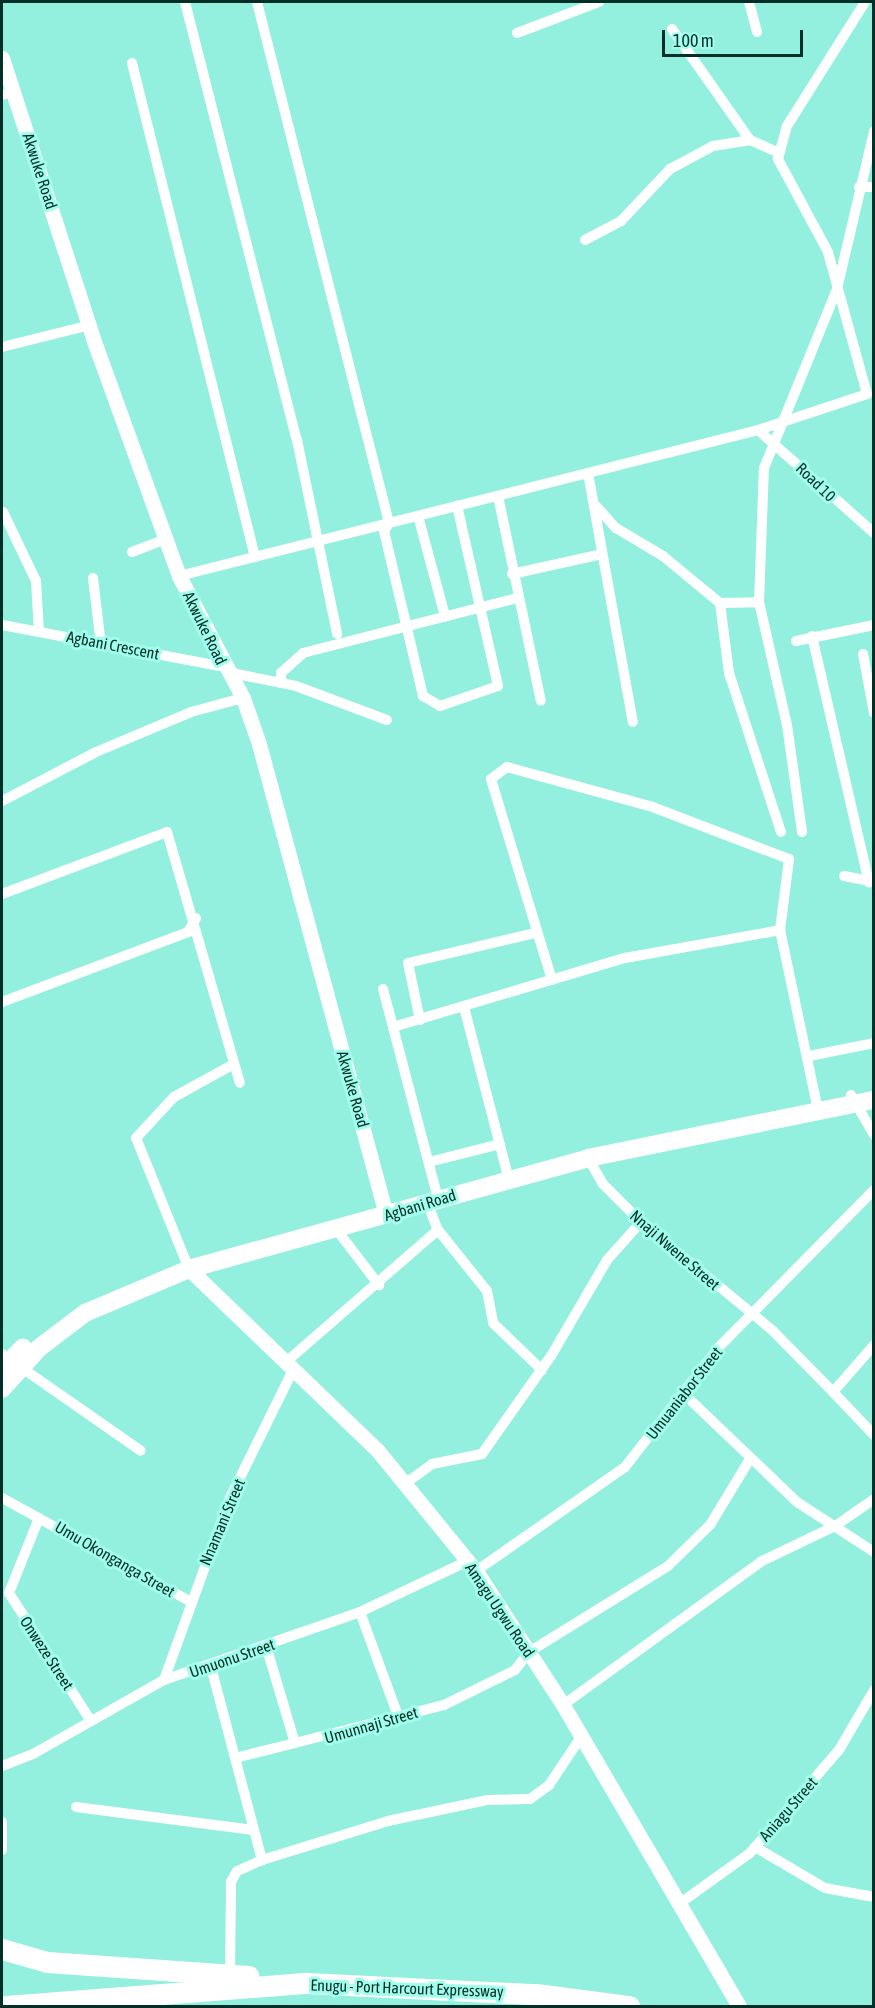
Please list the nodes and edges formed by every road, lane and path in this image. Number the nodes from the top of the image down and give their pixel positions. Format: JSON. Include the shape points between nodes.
{"nodes":[{"id":1,"x":185,"y":2,"type":"edge"},
{"id":2,"x":257,"y":2,"type":"edge"},
{"id":3,"x":599,"y":2,"type":"edge"},
{"id":4,"x":749,"y":2,"type":"edge"},
{"id":5,"x":865,"y":2,"type":"edge"},
{"id":6,"x":672,"y":29,"type":"dead end"},
{"id":7,"x":757,"y":32,"type":"dead end"},
{"id":8,"x":517,"y":33,"type":"dead end"},
{"id":9,"x":2,"y":58,"type":"edge"},
{"id":10,"x":132,"y":63,"type":"dead end"},
{"id":11,"x":8,"y":93,"type":"edge"},
{"id":12,"x":873,"y":130,"type":"edge"},
{"id":13,"x":750,"y":140,"type":"junction"},
{"id":14,"x":779,"y":153,"type":"junction"},
{"id":15,"x":859,"y":187,"type":"junction"},
{"id":16,"x":873,"y":187,"type":"edge"},
{"id":17,"x":585,"y":240,"type":"dead end"},
{"id":18,"x":837,"y":290,"type":"junction"},
{"id":19,"x":90,"y":325,"type":"junction"},
{"id":20,"x":2,"y":347,"type":"edge"},
{"id":21,"x":868,"y":389,"type":"junction"},
{"id":22,"x":873,"y":400,"type":"edge"},
{"id":23,"x":785,"y":421,"type":"junction"},
{"id":24,"x":758,"y":430,"type":"junction"},
{"id":25,"x":775,"y":442,"type":"junction"},
{"id":26,"x":588,"y":473,"type":"junction"},
{"id":27,"x":494,"y":498,"type":"junction"},
{"id":28,"x":457,"y":506,"type":"junction"},
{"id":29,"x":596,"y":506,"type":"junction"},
{"id":30,"x":3,"y":512,"type":"edge"},
{"id":31,"x":418,"y":516,"type":"junction"},
{"id":32,"x":389,"y":523,"type":"junction"},
{"id":33,"x":873,"y":533,"type":"edge"},
{"id":34,"x":166,"y":539,"type":"junction"},
{"id":35,"x":319,"y":540,"type":"junction"},
{"id":36,"x":132,"y":552,"type":"dead end"},
{"id":37,"x":602,"y":554,"type":"junction"},
{"id":38,"x":255,"y":557,"type":"junction"},
{"id":39,"x":512,"y":574,"type":"junction"},
{"id":40,"x":179,"y":576,"type":"junction"},
{"id":41,"x":93,"y":578,"type":"dead end"},
{"id":42,"x":517,"y":598,"type":"junction"},
{"id":43,"x":759,"y":602,"type":"junction"},
{"id":44,"x":720,"y":603,"type":"junction"},
{"id":45,"x":480,"y":604,"type":"junction"},
{"id":46,"x":445,"y":616,"type":"junction"},
{"id":47,"x":2,"y":625,"type":"edge"},
{"id":48,"x":873,"y":625,"type":"edge"},
{"id":49,"x":410,"y":628,"type":"junction"},
{"id":50,"x":39,"y":631,"type":"junction"},
{"id":51,"x":338,"y":634,"type":"dead end"},
{"id":52,"x":812,"y":636,"type":"junction"},
{"id":53,"x":796,"y":641,"type":"dead end"},
{"id":54,"x":101,"y":645,"type":"junction"},
{"id":55,"x":863,"y":654,"type":"dead end"},
{"id":56,"x":226,"y":669,"type":"junction"},
{"id":57,"x":281,"y":683,"type":"junction"},
{"id":58,"x":243,"y":698,"type":"junction"},
{"id":59,"x":541,"y":701,"type":"dead end"},
{"id":60,"x":873,"y":713,"type":"edge"},
{"id":61,"x":387,"y":720,"type":"dead end"},
{"id":62,"x":633,"y":722,"type":"dead end"},
{"id":63,"x":2,"y":801,"type":"edge"},
{"id":64,"x":781,"y":832,"type":"dead end"},
{"id":65,"x":802,"y":832,"type":"dead end"},
{"id":66,"x":844,"y":876,"type":"dead end"},
{"id":67,"x":871,"y":882,"type":"edge"},
{"id":68,"x":2,"y":894,"type":"edge"},
{"id":69,"x":196,"y":918,"type":"junction"},
{"id":70,"x":780,"y":930,"type":"junction"},
{"id":71,"x":535,"y":933,"type":"junction"},
{"id":72,"x":552,"y":980,"type":"junction"},
{"id":73,"x":383,"y":989,"type":"dead end"},
{"id":74,"x":2,"y":1002,"type":"edge"},
{"id":75,"x":464,"y":1007,"type":"junction"},
{"id":76,"x":420,"y":1020,"type":"junction"},
{"id":77,"x":393,"y":1027,"type":"junction"},
{"id":78,"x":873,"y":1043,"type":"edge"},
{"id":79,"x":809,"y":1056,"type":"junction"},
{"id":80,"x":234,"y":1064,"type":"junction"},
{"id":81,"x":240,"y":1083,"type":"dead end"},
{"id":82,"x":873,"y":1091,"type":"edge"},
{"id":83,"x":853,"y":1099,"type":"junction"},
{"id":84,"x":873,"y":1100,"type":"edge"},
{"id":85,"x":818,"y":1106,"type":"junction"},
{"id":86,"x":873,"y":1135,"type":"edge"},
{"id":87,"x":500,"y":1144,"type":"junction"},
{"id":88,"x":588,"y":1158,"type":"junction"},
{"id":89,"x":429,"y":1162,"type":"junction"},
{"id":90,"x":508,"y":1176,"type":"junction"},
{"id":91,"x":873,"y":1190,"type":"edge"},
{"id":92,"x":432,"y":1196,"type":"junction"},
{"id":93,"x":383,"y":1210,"type":"junction"},
{"id":94,"x":641,"y":1222,"type":"junction"},
{"id":95,"x":336,"y":1229,"type":"junction"},
{"id":96,"x":438,"y":1230,"type":"junction"},
{"id":97,"x":186,"y":1265,"type":"junction"},
{"id":98,"x":379,"y":1285,"type":"junction"},
{"id":99,"x":751,"y":1315,"type":"junction"},
{"id":100,"x":873,"y":1346,"type":"edge"},
{"id":101,"x":8,"y":1363,"type":"edge"},
{"id":102,"x":289,"y":1366,"type":"junction"},
{"id":103,"x":542,"y":1370,"type":"junction"},
{"id":104,"x":2,"y":1389,"type":"edge"},
{"id":105,"x":834,"y":1392,"type":"junction"},
{"id":106,"x":684,"y":1394,"type":"junction"},
{"id":107,"x":873,"y":1435,"type":"edge"},
{"id":108,"x":141,"y":1451,"type":"dead end"},
{"id":109,"x":750,"y":1459,"type":"junction"},
{"id":110,"x":406,"y":1483,"type":"junction"},
{"id":111,"x":2,"y":1498,"type":"edge"},
{"id":112,"x":873,"y":1499,"type":"edge"},
{"id":113,"x":39,"y":1518,"type":"junction"},
{"id":114,"x":834,"y":1527,"type":"junction"},
{"id":115,"x":873,"y":1552,"type":"edge"},
{"id":116,"x":472,"y":1566,"type":"junction"},
{"id":117,"x":189,"y":1601,"type":"junction"},
{"id":118,"x":360,"y":1612,"type":"junction"},
{"id":119,"x":266,"y":1646,"type":"junction"},
{"id":120,"x":529,"y":1652,"type":"junction"},
{"id":121,"x":211,"y":1667,"type":"junction"},
{"id":122,"x":164,"y":1680,"type":"junction"},
{"id":123,"x":873,"y":1690,"type":"edge"},
{"id":124,"x":563,"y":1705,"type":"junction"},
{"id":125,"x":398,"y":1716,"type":"junction"},
{"id":126,"x":91,"y":1721,"type":"junction"},
{"id":127,"x":581,"y":1737,"type":"junction"},
{"id":128,"x":295,"y":1743,"type":"junction"},
{"id":129,"x":235,"y":1758,"type":"junction"},
{"id":130,"x":2,"y":1766,"type":"edge"},
{"id":131,"x":76,"y":1807,"type":"dead end"},
{"id":132,"x":2,"y":1822,"type":"edge"},
{"id":133,"x":254,"y":1830,"type":"junction"},
{"id":134,"x":755,"y":1847,"type":"junction"},
{"id":135,"x":2,"y":1850,"type":"edge"},
{"id":136,"x":262,"y":1860,"type":"junction"},
{"id":137,"x":872,"y":1895,"type":"edge"},
{"id":138,"x":679,"y":1904,"type":"junction"},
{"id":139,"x":2,"y":1949,"type":"edge"},
{"id":140,"x":230,"y":1976,"type":"junction"},
{"id":141,"x":307,"y":1983,"type":"junction"},
{"id":142,"x":6,"y":2007,"type":"edge"},
{"id":143,"x":629,"y":2007,"type":"edge"},
{"id":144,"x":739,"y":2007,"type":"edge"}],
"edges":[{"from":1,"to":35,"type":"street"},
{"from":2,"to":32,"type":"street"},
{"from":3,"to":8,"type":"street"},
{"from":4,"to":7,"type":"street"},
{"from":5,"to":14,"type":"street","via":[[787,126]]},
{"from":6,"to":13,"type":"street"},
{"from":9,"to":11,"type":"main road","name":"Akwuke Road"},
{"from":10,"to":38,"type":"street"},
{"from":11,"to":19,"type":"main road","name":"Akwuke Road"},
{"from":12,"to":15,"type":"street"},
{"from":13,"to":14,"type":"street"},
{"from":13,"to":17,"type":"street","via":[[713,146],[670,169],[621,221]]},
{"from":14,"to":18,"type":"street","via":[[779,167],[828,252]]},
{"from":15,"to":16,"type":"street"},
{"from":15,"to":18,"type":"street"},
{"from":18,"to":21,"type":"street"},
{"from":18,"to":23,"type":"street"},
{"from":19,"to":20,"type":"street"},
{"from":19,"to":34,"type":"main road","name":"Akwuke Road"},
{"from":21,"to":22,"type":"street"},
{"from":21,"to":23,"type":"street","via":[[862,396]]},
{"from":23,"to":24,"type":"street"},
{"from":23,"to":25,"type":"street"},
{"from":24,"to":25,"type":"street","name":"Road 10"},
{"from":24,"to":26,"type":"street"},
{"from":25,"to":33,"type":"street","name":"Road 10"},
{"from":25,"to":43,"type":"street","via":[[764,468]]},
{"from":26,"to":27,"type":"street"},
{"from":26,"to":29,"type":"street"},
{"from":27,"to":28,"type":"street"},
{"from":27,"to":39,"type":"street"},
{"from":28,"to":31,"type":"street"},
{"from":28,"to":45,"type":"street"},
{"from":29,"to":37,"type":"street"},
{"from":29,"to":44,"type":"street","via":[[616,528],[663,556]]},
{"from":30,"to":50,"type":"street","via":[[36,580]]},
{"from":31,"to":32,"type":"street"},
{"from":31,"to":46,"type":"street"},
{"from":32,"to":35,"type":"street"},
{"from":32,"to":49,"type":"street","via":[[384,531]]},
{"from":34,"to":36,"type":"street"},
{"from":34,"to":40,"type":"main road","name":"Akwuke Road"},
{"from":35,"to":38,"type":"street"},
{"from":35,"to":51,"type":"street"},
{"from":37,"to":39,"type":"street"},
{"from":37,"to":62,"type":"street"},
{"from":38,"to":40,"type":"street"},
{"from":39,"to":42,"type":"street"},
{"from":40,"to":56,"type":"main road","name":"Akwuke Road"},
{"from":41,"to":54,"type":"street"},
{"from":42,"to":45,"type":"street"},
{"from":42,"to":59,"type":"street"},
{"from":43,"to":44,"type":"street"},
{"from":43,"to":65,"type":"street","via":[[787,725]]},
{"from":44,"to":64,"type":"street","via":[[729,674]]},
{"from":45,"to":46,"type":"street"},
{"from":45,"to":49,"type":"street","via":[[498,686],[493,690],[440,706],[423,696]]},
{"from":46,"to":49,"type":"street"},
{"from":47,"to":50,"type":"street","name":"Agbani Crescent"},
{"from":48,"to":52,"type":"street"},
{"from":49,"to":57,"type":"street","via":[[303,653],[281,673]]},
{"from":50,"to":54,"type":"street","name":"Agbani Crescent"},
{"from":52,"to":53,"type":"street"},
{"from":52,"to":67,"type":"street"},
{"from":54,"to":56,"type":"street","name":"Agbani Crescent"},
{"from":55,"to":60,"type":"street"},
{"from":56,"to":57,"type":"street","name":"Agbani Crescent"},
{"from":56,"to":58,"type":"main road","name":"Akwuke Road"},
{"from":57,"to":61,"type":"street","name":"Agbani Crescent"},
{"from":58,"to":63,"type":"street","via":[[190,712],[96,752]]},
{"from":58,"to":93,"type":"main road","name":"Akwuke Road"},
{"from":66,"to":67,"type":"street"},
{"from":68,"to":69,"type":"street","via":[[167,832]]},
{"from":69,"to":74,"type":"street","via":[[188,932]]},
{"from":69,"to":80,"type":"street"},
{"from":70,"to":71,"type":"street","via":[[790,863],[784,856],[650,806],[507,767],[491,779]]},
{"from":70,"to":72,"type":"street","via":[[625,958]]},
{"from":70,"to":79,"type":"street"},
{"from":71,"to":72,"type":"street"},
{"from":71,"to":76,"type":"street","via":[[408,963]]},
{"from":72,"to":75,"type":"street"},
{"from":73,"to":77,"type":"street"},
{"from":75,"to":76,"type":"street"},
{"from":75,"to":87,"type":"street"},
{"from":76,"to":77,"type":"street"},
{"from":77,"to":89,"type":"street"},
{"from":78,"to":79,"type":"street"},
{"from":79,"to":85,"type":"street"},
{"from":80,"to":81,"type":"street"},
{"from":80,"to":97,"type":"street","via":[[174,1097],[136,1138]]},
{"from":82,"to":83,"type":"main road","name":"Agbani Road"},
{"from":83,"to":84,"type":"main road","name":"Agbani Road"},
{"from":83,"to":85,"type":"main road","name":"Agbani Road"},
{"from":83,"to":86,"type":"street"},
{"from":85,"to":88,"type":"main road","name":"Agbani Road"},
{"from":85,"to":90,"type":"main road","name":"Agbani Road"},
{"from":87,"to":89,"type":"street"},
{"from":87,"to":90,"type":"street"},
{"from":88,"to":90,"type":"main road","name":"Agbani Road"},
{"from":88,"to":94,"type":"street","name":"Nnaji Nwene Street","via":[[603,1184]]},
{"from":89,"to":92,"type":"street"},
{"from":90,"to":92,"type":"main road","name":"Agbani Road"},
{"from":91,"to":99,"type":"street","name":"Umuaniabor Street"},
{"from":92,"to":93,"type":"main road","name":"Agbani Road"},
{"from":92,"to":96,"type":"street"},
{"from":93,"to":95,"type":"main road","name":"Agbani Road"},
{"from":93,"to":97,"type":"main road","name":"Agbani Road"},
{"from":94,"to":99,"type":"street","name":"Nnaji Nwene Street"},
{"from":94,"to":103,"type":"street","via":[[607,1260]]},
{"from":95,"to":97,"type":"main road","name":"Agbani Road"},
{"from":95,"to":98,"type":"street"},
{"from":96,"to":98,"type":"street"},
{"from":96,"to":103,"type":"street","via":[[487,1291],[493,1323]]},
{"from":97,"to":101,"type":"main road","name":"Agbani Road","via":[[86,1300]]},
{"from":97,"to":102,"type":"main road","name":"Amagu Ugwu Road"},
{"from":98,"to":102,"type":"street"},
{"from":99,"to":105,"type":"street","name":"Nnaji Nwene Street","via":[[773,1331]]},
{"from":99,"to":106,"type":"street","name":"Umuaniabor Street"},
{"from":100,"to":105,"type":"street"},
{"from":101,"to":104,"type":"main road","name":"Agbani Road"},
{"from":101,"to":108,"type":"street"},
{"from":102,"to":110,"type":"main road","name":"Amagu Ugwu Road"},
{"from":102,"to":117,"type":"street","name":"Nnamani Street"},
{"from":103,"to":110,"type":"street","via":[[482,1454],[432,1464]]},
{"from":105,"to":107,"type":"street","name":"Nnaji Nwene Street"},
{"from":106,"to":109,"type":"street"},
{"from":106,"to":116,"type":"street","name":"Umuaniabor Street","via":[[613,1478]]},
{"from":109,"to":114,"type":"street","via":[[797,1502]]},
{"from":109,"to":120,"type":"street","name":"Umunnaji Street","via":[[710,1526],[668,1566]]},
{"from":110,"to":116,"type":"main road","name":"Amagu Ugwu Road"},
{"from":111,"to":113,"type":"street","name":"Umu Okonganga Street"},
{"from":112,"to":114,"type":"street"},
{"from":113,"to":117,"type":"street","name":"Umu Okonganga Street"},
{"from":113,"to":126,"type":"street","name":"Onweze Street","via":[[9,1593]]},
{"from":114,"to":115,"type":"street"},
{"from":114,"to":124,"type":"street","via":[[762,1561]]},
{"from":116,"to":118,"type":"street","name":"Umuonu Street"},
{"from":116,"to":120,"type":"main road","name":"Amagu Ugwu Road"},
{"from":117,"to":122,"type":"street","name":"Nnamani Street"},
{"from":118,"to":119,"type":"street","name":"Umuonu Street"},
{"from":118,"to":125,"type":"street"},
{"from":119,"to":121,"type":"street","name":"Umuonu Street"},
{"from":119,"to":128,"type":"street"},
{"from":120,"to":124,"type":"main road","name":"Amagu Ugwu Road"},
{"from":120,"to":125,"type":"street","name":"Umunnaji Street","via":[[523,1665],[469,1694]]},
{"from":121,"to":122,"type":"street","name":"Umuonu Street"},
{"from":121,"to":129,"type":"street"},
{"from":122,"to":126,"type":"street","name":"Umuonu Street"},
{"from":123,"to":134,"type":"street","name":"Aniagu Street","via":[[839,1750]]},
{"from":124,"to":127,"type":"main road","name":"Amagu Ugwu Road"},
{"from":125,"to":128,"type":"street","name":"Umunnaji Street","via":[[338,1736]]},
{"from":126,"to":130,"type":"street","name":"Umuonu Street"},
{"from":127,"to":136,"type":"street","via":[[549,1785],[530,1799],[488,1800],[388,1821]]},
{"from":127,"to":138,"type":"main road","name":"Amagu Ugwu Road"},
{"from":128,"to":129,"type":"street","name":"Umunnaji Street"},
{"from":129,"to":133,"type":"street"},
{"from":131,"to":133,"type":"street"},
{"from":132,"to":135,"type":"street"},
{"from":133,"to":136,"type":"street"},
{"from":134,"to":137,"type":"street","via":[[825,1888]]},
{"from":134,"to":138,"type":"street","name":"Aniagu Street","via":[[727,1875]]},
{"from":136,"to":140,"type":"street","via":[[237,1871],[231,1882]]},
{"from":138,"to":144,"type":"main road","name":"Amagu Ugwu Road"},
{"from":139,"to":140,"type":"highway","via":[[47,1962]]},
{"from":140,"to":141,"type":"highway"},
{"from":141,"to":142,"type":"highway","name":"Enugu - Port Harcourt Expressway"},
{"from":141,"to":143,"type":"highway","name":"Enugu - Port Harcourt Expressway","via":[[536,1994]]}]}
